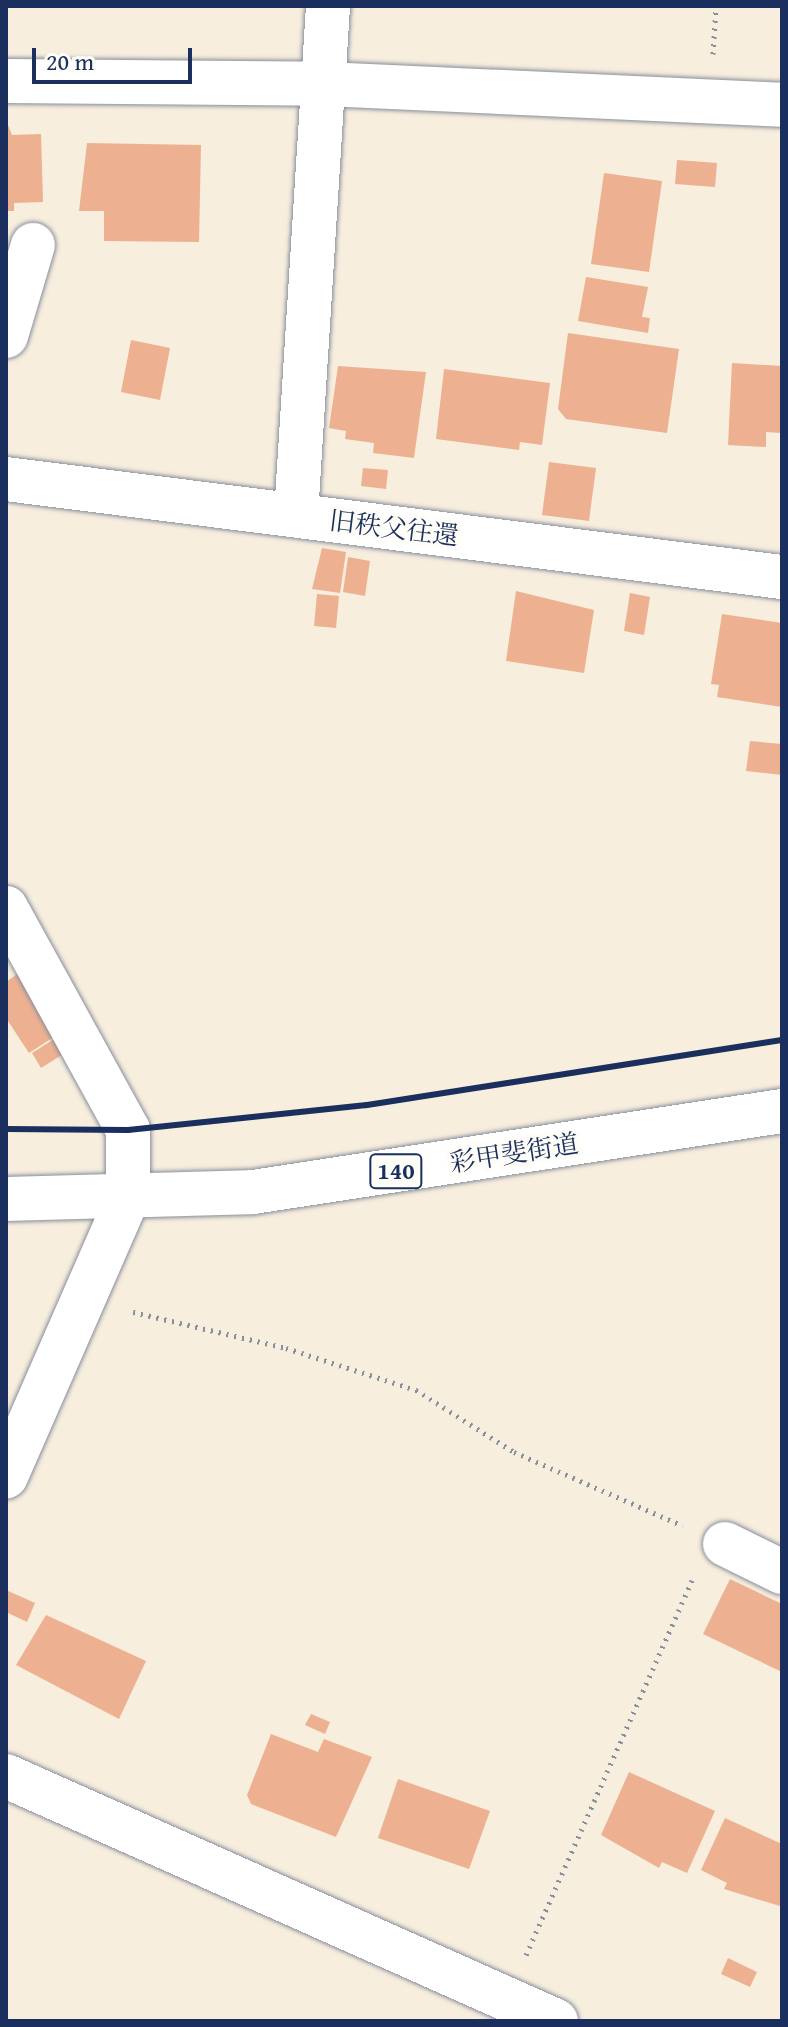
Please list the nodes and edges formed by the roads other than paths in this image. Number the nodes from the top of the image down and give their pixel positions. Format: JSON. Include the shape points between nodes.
{"nodes":[{"id":1,"x":328,"y":6,"type":"edge"},
{"id":2,"x":6,"y":81,"type":"edge"},
{"id":3,"x":325,"y":84,"type":"junction"},
{"id":4,"x":782,"y":105,"type":"edge"},
{"id":5,"x":33,"y":245,"type":"dead end"},
{"id":6,"x":6,"y":336,"type":"edge"},
{"id":7,"x":9,"y":473,"type":"edge"},
{"id":8,"x":296,"y":515,"type":"junction"},
{"id":9,"x":782,"y":577,"type":"edge"},
{"id":10,"x":6,"y":908,"type":"edge"},
{"id":11,"x":782,"y":1111,"type":"edge"},
{"id":12,"x":128,"y":1197,"type":"junction"},
{"id":13,"x":6,"y":1199,"type":"edge"},
{"id":14,"x":6,"y":1476,"type":"edge"},
{"id":15,"x":725,"y":1544,"type":"road end"},
{"id":16,"x":782,"y":1572,"type":"edge"},
{"id":17,"x":6,"y":1776,"type":"edge"},
{"id":18,"x":556,"y":2021,"type":"edge"}],
"edges":[{"from":1,"to":3,"type":"main road"},
{"from":2,"to":3,"type":"main road"},
{"from":3,"to":4,"type":"main road"},
{"from":3,"to":8,"type":"main road"},
{"from":5,"to":6,"type":"main road"},
{"from":7,"to":8,"type":"main road","name":"旧秩父往還"},
{"from":8,"to":9,"type":"main road","name":"旧秩父往還"},
{"from":10,"to":12,"type":"main road","via":[[128,1130]]},
{"from":11,"to":12,"type":"main road","name":"彩甲斐街道","number":"140","via":[[253,1192]]},
{"from":12,"to":13,"type":"main road","name":"彩甲斐街道","number":"140"},
{"from":12,"to":14,"type":"main road"},
{"from":15,"to":16,"type":"main road"},
{"from":17,"to":18,"type":"main road"}]}
